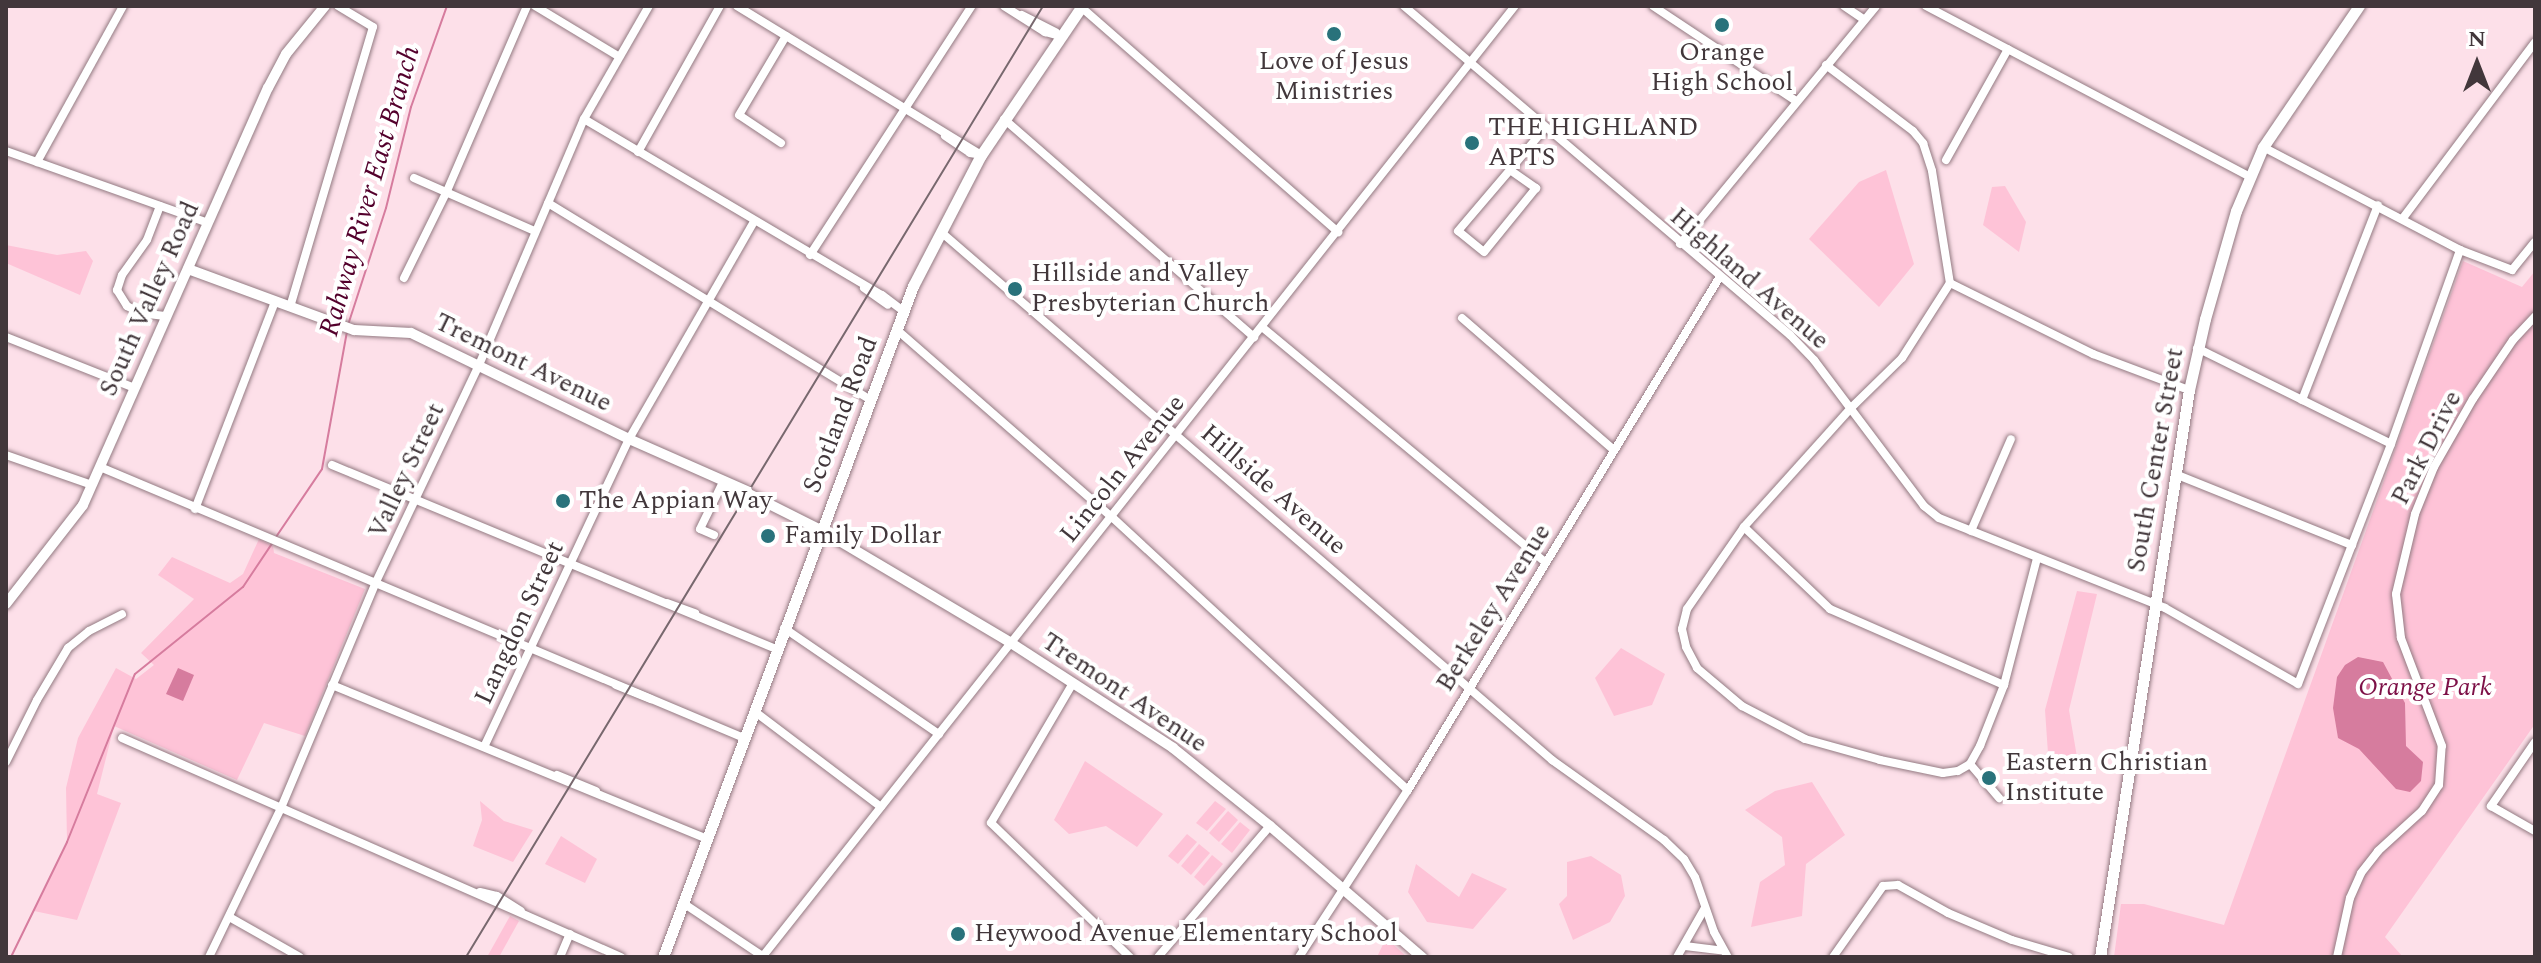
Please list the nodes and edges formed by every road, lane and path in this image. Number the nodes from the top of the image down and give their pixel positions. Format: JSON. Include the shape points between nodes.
{"nodes":[{"id":1,"x":123,"y":6,"type":"edge"},
{"id":2,"x":325,"y":6,"type":"edge"},
{"id":3,"x":338,"y":6,"type":"edge"},
{"id":4,"x":527,"y":6,"type":"edge"},
{"id":5,"x":535,"y":6,"type":"edge"},
{"id":6,"x":649,"y":6,"type":"edge"},
{"id":7,"x":720,"y":6,"type":"edge"},
{"id":8,"x":737,"y":6,"type":"edge"},
{"id":9,"x":972,"y":6,"type":"edge"},
{"id":10,"x":1004,"y":6,"type":"edge"},
{"id":11,"x":1082,"y":6,"type":"edge"},
{"id":12,"x":1404,"y":6,"type":"edge"},
{"id":13,"x":1515,"y":6,"type":"edge"},
{"id":14,"x":1653,"y":6,"type":"edge"},
{"id":15,"x":1844,"y":6,"type":"edge"},
{"id":16,"x":1876,"y":6,"type":"edge"},
{"id":17,"x":1926,"y":6,"type":"edge"},
{"id":18,"x":2359,"y":6,"type":"edge"},
{"id":19,"x":1863,"y":19,"type":"junction"},
{"id":20,"x":786,"y":36,"type":"junction"},
{"id":21,"x":1060,"y":36,"type":"junction"},
{"id":22,"x":2535,"y":42,"type":"edge"},
{"id":23,"x":2008,"y":49,"type":"junction"},
{"id":24,"x":618,"y":56,"type":"junction"},
{"id":25,"x":1472,"y":64,"type":"junction"},
{"id":26,"x":1826,"y":65,"type":"junction"},
{"id":27,"x":1796,"y":101,"type":"junction"},
{"id":28,"x":905,"y":109,"type":"junction"},
{"id":29,"x":584,"y":119,"type":"junction"},
{"id":30,"x":1004,"y":119,"type":"junction"},
{"id":31,"x":1545,"y":128,"type":"junction"},
{"id":32,"x":781,"y":143,"type":"dead end"},
{"id":33,"x":2263,"y":147,"type":"junction"},
{"id":34,"x":6,"y":151,"type":"edge"},
{"id":35,"x":638,"y":152,"type":"junction"},
{"id":36,"x":981,"y":155,"type":"junction"},
{"id":37,"x":1946,"y":160,"type":"dead end"},
{"id":38,"x":37,"y":162,"type":"junction"},
{"id":39,"x":1510,"y":170,"type":"junction"},
{"id":40,"x":2249,"y":176,"type":"junction"},
{"id":41,"x":414,"y":178,"type":"dead end"},
{"id":42,"x":447,"y":191,"type":"junction"},
{"id":43,"x":548,"y":203,"type":"junction"},
{"id":44,"x":2378,"y":205,"type":"junction"},
{"id":45,"x":160,"y":206,"type":"junction"},
{"id":46,"x":2403,"y":218,"type":"junction"},
{"id":47,"x":754,"y":222,"type":"junction"},
{"id":48,"x":208,"y":223,"type":"junction"},
{"id":49,"x":535,"y":231,"type":"junction"},
{"id":50,"x":941,"y":232,"type":"junction"},
{"id":51,"x":1338,"y":232,"type":"junction"},
{"id":52,"x":2535,"y":242,"type":"edge"},
{"id":53,"x":1680,"y":244,"type":"junction"},
{"id":54,"x":2460,"y":250,"type":"junction"},
{"id":55,"x":810,"y":255,"type":"junction"},
{"id":56,"x":188,"y":269,"type":"junction"},
{"id":57,"x":404,"y":278,"type":"dead end"},
{"id":58,"x":1719,"y":278,"type":"junction"},
{"id":59,"x":1950,"y":283,"type":"junction"},
{"id":60,"x":275,"y":302,"type":"junction"},
{"id":61,"x":708,"y":302,"type":"junction"},
{"id":62,"x":290,"y":307,"type":"junction"},
{"id":63,"x":903,"y":311,"type":"junction"},
{"id":64,"x":165,"y":316,"type":"junction"},
{"id":65,"x":2535,"y":316,"type":"edge"},
{"id":66,"x":1462,"y":318,"type":"dead end"},
{"id":67,"x":1262,"y":327,"type":"junction"},
{"id":68,"x":896,"y":329,"type":"junction"},
{"id":69,"x":6,"y":337,"type":"edge"},
{"id":70,"x":1254,"y":337,"type":"junction"},
{"id":71,"x":2197,"y":348,"type":"junction"},
{"id":72,"x":479,"y":365,"type":"junction"},
{"id":73,"x":135,"y":388,"type":"junction"},
{"id":74,"x":2189,"y":390,"type":"junction"},
{"id":75,"x":869,"y":399,"type":"junction"},
{"id":76,"x":2302,"y":400,"type":"junction"},
{"id":77,"x":1851,"y":408,"type":"junction"},
{"id":78,"x":1177,"y":433,"type":"junction"},
{"id":79,"x":629,"y":439,"type":"junction"},
{"id":80,"x":2011,"y":439,"type":"dead end"},
{"id":81,"x":2391,"y":444,"type":"junction"},
{"id":82,"x":1614,"y":450,"type":"junction"},
{"id":83,"x":6,"y":455,"type":"edge"},
{"id":84,"x":332,"y":465,"type":"dead end"},
{"id":85,"x":100,"y":467,"type":"junction"},
{"id":86,"x":2175,"y":474,"type":"junction"},
{"id":87,"x":723,"y":482,"type":"junction"},
{"id":88,"x":92,"y":485,"type":"junction"},
{"id":89,"x":416,"y":499,"type":"junction"},
{"id":90,"x":195,"y":509,"type":"junction"},
{"id":91,"x":1111,"y":516,"type":"junction"},
{"id":92,"x":1744,"y":527,"type":"junction"},
{"id":93,"x":821,"y":530,"type":"junction"},
{"id":94,"x":1971,"y":531,"type":"junction"},
{"id":95,"x":714,"y":535,"type":"dead end"},
{"id":96,"x":2352,"y":545,"type":"junction"},
{"id":97,"x":2037,"y":558,"type":"junction"},
{"id":98,"x":570,"y":563,"type":"junction"},
{"id":99,"x":1546,"y":563,"type":"junction"},
{"id":100,"x":375,"y":584,"type":"junction"},
{"id":101,"x":6,"y":604,"type":"edge"},
{"id":102,"x":2154,"y":605,"type":"junction"},
{"id":103,"x":122,"y":614,"type":"dead end"},
{"id":104,"x":784,"y":628,"type":"junction"},
{"id":105,"x":1011,"y":643,"type":"junction"},
{"id":106,"x":531,"y":648,"type":"junction"},
{"id":107,"x":776,"y":649,"type":"junction"},
{"id":108,"x":1073,"y":683,"type":"junction"},
{"id":109,"x":332,"y":685,"type":"junction"},
{"id":110,"x":2004,"y":685,"type":"junction"},
{"id":111,"x":1468,"y":686,"type":"junction"},
{"id":112,"x":754,"y":711,"type":"junction"},
{"id":113,"x":939,"y":734,"type":"junction"},
{"id":114,"x":122,"y":738,"type":"dead end"},
{"id":115,"x":744,"y":738,"type":"junction"},
{"id":116,"x":2535,"y":742,"type":"edge"},
{"id":117,"x":484,"y":747,"type":"junction"},
{"id":118,"x":6,"y":762,"type":"edge"},
{"id":119,"x":1970,"y":764,"type":"junction"},
{"id":120,"x":1408,"y":790,"type":"junction"},
{"id":121,"x":1999,"y":798,"type":"dead end"},
{"id":122,"x":881,"y":807,"type":"junction"},
{"id":123,"x":281,"y":808,"type":"junction"},
{"id":124,"x":1270,"y":826,"type":"junction"},
{"id":125,"x":2535,"y":831,"type":"edge"},
{"id":126,"x":707,"y":839,"type":"junction"},
{"id":127,"x":1344,"y":892,"type":"junction"},
{"id":128,"x":683,"y":903,"type":"junction"},
{"id":129,"x":1705,"y":908,"type":"junction"},
{"id":130,"x":231,"y":918,"type":"junction"},
{"id":131,"x":570,"y":934,"type":"junction"},
{"id":132,"x":1685,"y":946,"type":"junction"},
{"id":133,"x":1725,"y":954,"type":"edge"},
{"id":134,"x":209,"y":957,"type":"edge"},
{"id":135,"x":300,"y":957,"type":"edge"},
{"id":136,"x":560,"y":957,"type":"edge"},
{"id":137,"x":621,"y":957,"type":"edge"},
{"id":138,"x":663,"y":957,"type":"edge"},
{"id":139,"x":764,"y":957,"type":"edge"},
{"id":140,"x":1130,"y":957,"type":"edge"},
{"id":141,"x":1158,"y":957,"type":"edge"},
{"id":142,"x":1299,"y":957,"type":"edge"},
{"id":143,"x":1422,"y":957,"type":"edge"},
{"id":144,"x":1677,"y":957,"type":"edge"},
{"id":145,"x":1833,"y":957,"type":"edge"},
{"id":146,"x":2069,"y":957,"type":"edge"},
{"id":147,"x":2100,"y":957,"type":"edge"},
{"id":148,"x":2337,"y":957,"type":"edge"}],
"edges":[{"from":1,"to":38,"type":"street"},
{"from":2,"to":48,"type":"street","name":"South Valley Road","via":[[286,54]]},
{"from":3,"to":62,"type":"street","via":[[373,27]]},
{"from":4,"to":42,"type":"street"},
{"from":5,"to":24,"type":"street"},
{"from":6,"to":24,"type":"street","name":"Valley Street"},
{"from":7,"to":35,"type":"street"},
{"from":8,"to":20,"type":"street"},
{"from":9,"to":28,"type":"street"},
{"from":10,"to":21,"type":"street"},
{"from":11,"to":21,"type":"main road","name":"Scotland Road"},
{"from":11,"to":51,"type":"street"},
{"from":12,"to":25,"type":"street","name":"Highland Avenue"},
{"from":13,"to":25,"type":"street","name":"Lincoln Avenue"},
{"from":14,"to":27,"type":"street"},
{"from":15,"to":19,"type":"street"},
{"from":16,"to":19,"type":"street"},
{"from":17,"to":23,"type":"street"},
{"from":18,"to":33,"type":"main road","name":"South Center Street"},
{"from":19,"to":26,"type":"street"},
{"from":20,"to":28,"type":"street"},
{"from":20,"to":32,"type":"street","via":[[739,115]]},
{"from":21,"to":30,"type":"main road","name":"Scotland Road"},
{"from":22,"to":46,"type":"street"},
{"from":23,"to":37,"type":"street"},
{"from":23,"to":40,"type":"street"},
{"from":24,"to":29,"type":"street","name":"Valley Street"},
{"from":25,"to":31,"type":"street","name":"Highland Avenue"},
{"from":25,"to":51,"type":"street","name":"Lincoln Avenue"},
{"from":26,"to":27,"type":"street"},
{"from":26,"to":59,"type":"street","via":[[1923,143]]},
{"from":27,"to":53,"type":"street"},
{"from":28,"to":36,"type":"street"},
{"from":28,"to":55,"type":"street"},
{"from":29,"to":35,"type":"street"},
{"from":29,"to":43,"type":"street","name":"Valley Street"},
{"from":30,"to":36,"type":"main road","name":"Scotland Road"},
{"from":30,"to":70,"type":"street"},
{"from":31,"to":39,"type":"street"},
{"from":31,"to":53,"type":"street","name":"Highland Avenue"},
{"from":33,"to":40,"type":"main road","name":"South Center Street"},
{"from":33,"to":44,"type":"street"},
{"from":34,"to":38,"type":"street"},
{"from":35,"to":47,"type":"street"},
{"from":36,"to":50,"type":"main road","name":"Scotland Road"},
{"from":38,"to":45,"type":"street"},
{"from":39,"to":39,"type":"street","via":[[1458,231],[1484,252],[1536,188]]},
{"from":40,"to":71,"type":"main road","name":"South Center Street"},
{"from":41,"to":42,"type":"street"},
{"from":42,"to":49,"type":"street"},
{"from":42,"to":57,"type":"street"},
{"from":43,"to":49,"type":"street","name":"Valley Street"},
{"from":43,"to":61,"type":"street"},
{"from":44,"to":46,"type":"street"},
{"from":44,"to":76,"type":"street"},
{"from":45,"to":48,"type":"street"},
{"from":45,"to":64,"type":"street","via":[[117,290],[127,306]]},
{"from":46,"to":54,"type":"street"},
{"from":47,"to":55,"type":"street"},
{"from":47,"to":61,"type":"street","name":"Langdon Street"},
{"from":48,"to":56,"type":"street","name":"South Valley Road"},
{"from":49,"to":72,"type":"street","name":"Valley Street"},
{"from":50,"to":63,"type":"main road","name":"Scotland Road"},
{"from":50,"to":78,"type":"street","name":"Hillside Avenue"},
{"from":51,"to":67,"type":"street","name":"Lincoln Avenue"},
{"from":52,"to":54,"type":"street","via":[[2512,270]]},
{"from":53,"to":58,"type":"street","name":"Highland Avenue"},
{"from":54,"to":81,"type":"street"},
{"from":55,"to":63,"type":"street"},
{"from":56,"to":60,"type":"street","name":"Tremont Avenue"},
{"from":56,"to":64,"type":"street","name":"South Valley Road"},
{"from":58,"to":77,"type":"street","name":"Highland Avenue","via":[[1790,335]]},
{"from":58,"to":82,"type":"street","name":"Berkeley Avenue"},
{"from":59,"to":74,"type":"street","via":[[2093,354]]},
{"from":59,"to":77,"type":"street","via":[[1902,358]]},
{"from":60,"to":62,"type":"street","name":"Tremont Avenue"},
{"from":60,"to":90,"type":"street"},
{"from":61,"to":75,"type":"street"},
{"from":61,"to":79,"type":"street","name":"Langdon Street"},
{"from":62,"to":72,"type":"street","name":"Tremont Avenue","via":[[354,330],[411,333]]},
{"from":63,"to":68,"type":"main road","name":"Scotland Road"},
{"from":64,"to":73,"type":"street","name":"South Valley Road"},
{"from":65,"to":148,"type":"street","name":"Park Drive","via":[[2473,399],[2434,467],[2415,514],[2396,594],[2401,638],[2442,746],[2439,785],[2422,811],[2361,873]]},
{"from":66,"to":82,"type":"street"},
{"from":67,"to":70,"type":"street","name":"Lincoln Avenue"},
{"from":67,"to":99,"type":"street"},
{"from":68,"to":75,"type":"main road","name":"Scotland Road"},
{"from":68,"to":91,"type":"street"},
{"from":69,"to":73,"type":"street"},
{"from":70,"to":78,"type":"street","name":"Lincoln Avenue"},
{"from":71,"to":74,"type":"main road","name":"South Center Street"},
{"from":71,"to":76,"type":"street"},
{"from":72,"to":79,"type":"street","name":"Tremont Avenue"},
{"from":72,"to":89,"type":"street","name":"Valley Street"},
{"from":73,"to":85,"type":"street","name":"South Valley Road"},
{"from":74,"to":86,"type":"main road","name":"South Center Street"},
{"from":75,"to":93,"type":"main road","name":"Scotland Road"},
{"from":76,"to":81,"type":"street"},
{"from":77,"to":92,"type":"street"},
{"from":77,"to":94,"type":"street","name":"Highland Avenue","via":[[1924,506]]},
{"from":78,"to":91,"type":"street","name":"Lincoln Avenue"},
{"from":78,"to":111,"type":"street","name":"Hillside Avenue"},
{"from":79,"to":87,"type":"street","name":"Tremont Avenue"},
{"from":79,"to":98,"type":"street","name":"Langdon Street"},
{"from":80,"to":94,"type":"street"},
{"from":81,"to":96,"type":"street"},
{"from":82,"to":99,"type":"street","name":"Berkeley Avenue"},
{"from":83,"to":88,"type":"street"},
{"from":84,"to":89,"type":"street"},
{"from":85,"to":88,"type":"street","name":"South Valley Road"},
{"from":85,"to":90,"type":"street"},
{"from":86,"to":96,"type":"street"},
{"from":86,"to":102,"type":"main road","name":"South Center Street"},
{"from":87,"to":93,"type":"street","name":"Tremont Avenue"},
{"from":87,"to":95,"type":"street","via":[[700,529]]},
{"from":88,"to":101,"type":"street","name":"South Valley Road","via":[[83,505]]},
{"from":89,"to":98,"type":"street"},
{"from":89,"to":100,"type":"street","name":"Valley Street"},
{"from":90,"to":100,"type":"street"},
{"from":91,"to":105,"type":"street","name":"Lincoln Avenue"},
{"from":91,"to":120,"type":"street"},
{"from":92,"to":110,"type":"street","via":[[1830,609]]},
{"from":92,"to":119,"type":"street","via":[[1687,609],[1682,629],[1697,668],[1742,706],[1805,739],[1943,773]]},
{"from":93,"to":104,"type":"main road","name":"Scotland Road"},
{"from":93,"to":105,"type":"street","name":"Tremont Avenue"},
{"from":94,"to":97,"type":"street","name":"Highland Avenue"},
{"from":96,"to":102,"type":"street","name":"Highland Avenue","via":[[2298,684]]},
{"from":97,"to":102,"type":"street","name":"Highland Avenue"},
{"from":97,"to":110,"type":"street"},
{"from":98,"to":106,"type":"street","name":"Langdon Street"},
{"from":98,"to":107,"type":"street"},
{"from":99,"to":111,"type":"street","name":"Berkeley Avenue"},
{"from":100,"to":106,"type":"street"},
{"from":100,"to":109,"type":"street","name":"Valley Street"},
{"from":102,"to":147,"type":"main road","name":"South Center Street"},
{"from":103,"to":118,"type":"street","via":[[68,648]]},
{"from":104,"to":107,"type":"main road","name":"Scotland Road"},
{"from":104,"to":113,"type":"street"},
{"from":105,"to":108,"type":"street","name":"Tremont Avenue"},
{"from":105,"to":113,"type":"street","name":"Lincoln Avenue"},
{"from":106,"to":115,"type":"street"},
{"from":106,"to":117,"type":"street","name":"Langdon Street"},
{"from":107,"to":112,"type":"main road","name":"Scotland Road"},
{"from":108,"to":124,"type":"street","name":"Tremont Avenue","via":[[1173,748]]},
{"from":108,"to":140,"type":"street","via":[[991,823]]},
{"from":109,"to":117,"type":"street"},
{"from":109,"to":123,"type":"street","name":"Valley Street"},
{"from":110,"to":119,"type":"street"},
{"from":111,"to":120,"type":"street","name":"Berkeley Avenue"},
{"from":111,"to":129,"type":"street","name":"Hillside Avenue","via":[[1552,760],[1664,840],[1695,877]]},
{"from":112,"to":115,"type":"main road","name":"Scotland Road"},
{"from":112,"to":122,"type":"street"},
{"from":113,"to":122,"type":"street","name":"Lincoln Avenue"},
{"from":114,"to":123,"type":"street"},
{"from":115,"to":126,"type":"main road","name":"Scotland Road"},
{"from":116,"to":125,"type":"street","via":[[2491,806]]},
{"from":117,"to":126,"type":"street"},
{"from":119,"to":121,"type":"street"},
{"from":120,"to":127,"type":"street","name":"Berkeley Avenue"},
{"from":122,"to":139,"type":"street","name":"Lincoln Avenue"},
{"from":123,"to":130,"type":"street","name":"Valley Street"},
{"from":123,"to":131,"type":"street","via":[[497,896]]},
{"from":124,"to":127,"type":"street","name":"Tremont Avenue"},
{"from":124,"to":141,"type":"street"},
{"from":126,"to":128,"type":"main road","name":"Scotland Road"},
{"from":127,"to":142,"type":"street","name":"Berkeley Avenue"},
{"from":127,"to":143,"type":"street","name":"Tremont Avenue"},
{"from":128,"to":138,"type":"main road","name":"Scotland Road"},
{"from":128,"to":139,"type":"street"},
{"from":129,"to":132,"type":"street"},
{"from":129,"to":133,"type":"street","name":"Hillside Avenue"},
{"from":130,"to":134,"type":"street","name":"Valley Street"},
{"from":130,"to":135,"type":"street"},
{"from":131,"to":136,"type":"street"},
{"from":131,"to":137,"type":"street"},
{"from":132,"to":133,"type":"street"},
{"from":132,"to":144,"type":"street"},
{"from":145,"to":146,"type":"street","via":[[1883,886],[1898,885],[2012,940]]}]}
